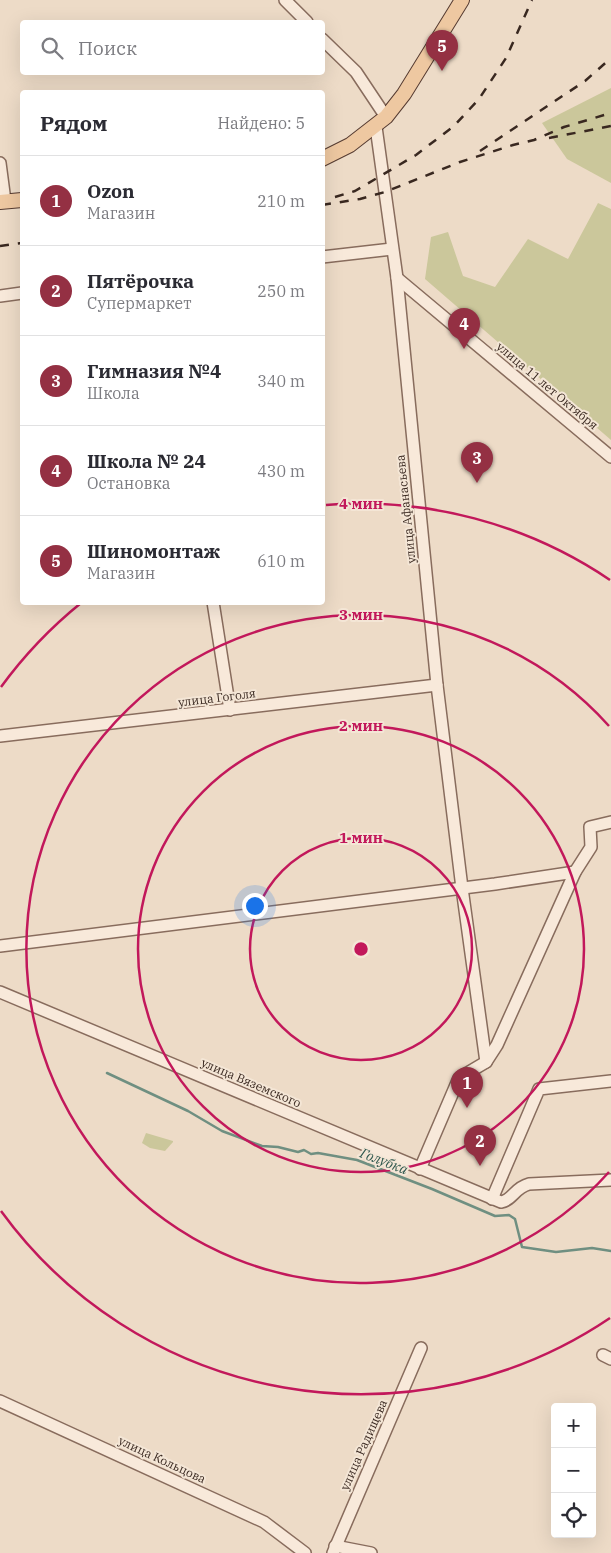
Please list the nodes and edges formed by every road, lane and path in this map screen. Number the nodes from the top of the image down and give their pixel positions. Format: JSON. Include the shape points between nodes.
{"nodes":[{"id":1,"x":285,"y":0,"type":"edge"},
{"id":2,"x":462,"y":0,"type":"edge"},
{"id":3,"x":305,"y":20,"type":"edge"},
{"id":4,"x":325,"y":41,"type":"edge"},
{"id":5,"x":381,"y":122,"type":"junction"},
{"id":6,"x":325,"y":158,"type":"edge"},
{"id":7,"x":0,"y":164,"type":"edge"},
{"id":8,"x":20,"y":200,"type":"edge"},
{"id":9,"x":3,"y":202,"type":"edge"},
{"id":10,"x":392,"y":249,"type":"junction"},
{"id":11,"x":325,"y":257,"type":"edge"},
{"id":12,"x":396,"y":278,"type":"junction"},
{"id":13,"x":20,"y":293,"type":"edge"},
{"id":14,"x":0,"y":296,"type":"edge"},
{"id":15,"x":611,"y":457,"type":"edge"},
{"id":16,"x":214,"y":605,"type":"edge"},
{"id":17,"x":437,"y":686,"type":"junction"},
{"id":18,"x":230,"y":710,"type":"junction"},
{"id":19,"x":0,"y":736,"type":"edge"},
{"id":20,"x":611,"y":822,"type":"edge"},
{"id":21,"x":575,"y":872,"type":"junction"},
{"id":22,"x":462,"y":888,"type":"junction"},
{"id":23,"x":0,"y":946,"type":"edge"},
{"id":24,"x":0,"y":992,"type":"edge"},
{"id":25,"x":486,"y":1062,"type":"junction"},
{"id":26,"x":611,"y":1081,"type":"edge"},
{"id":27,"x":420,"y":1169,"type":"junction"},
{"id":28,"x":611,"y":1180,"type":"edge"},
{"id":29,"x":492,"y":1199,"type":"junction"},
{"id":30,"x":421,"y":1348,"type":"dead end"},
{"id":31,"x":0,"y":1401,"type":"edge"},
{"id":32,"x":334,"y":1550,"type":"edge"},
{"id":33,"x":306,"y":1553,"type":"edge"},
{"id":34,"x":371,"y":1553,"type":"edge"}],
"edges":[{"from":1,"to":3,"type":"street"},
{"from":2,"to":5,"type":"main road","via":[[404,94]]},
{"from":4,"to":5,"type":"street","via":[[356,72]]},
{"from":5,"to":6,"type":"main road","via":[[350,145]]},
{"from":5,"to":10,"type":"street","name":"улица Афанасьева"},
{"from":7,"to":9,"type":"street"},
{"from":8,"to":9,"type":"main road"},
{"from":10,"to":11,"type":"street"},
{"from":10,"to":12,"type":"street","name":"улица Афанасьева"},
{"from":12,"to":15,"type":"street","name":"улица 11 лет Октября"},
{"from":12,"to":17,"type":"street","name":"улица Афанасьева"},
{"from":13,"to":14,"type":"street"},
{"from":16,"to":18,"type":"street"},
{"from":17,"to":18,"type":"street","name":"улица Гоголя"},
{"from":17,"to":22,"type":"street","name":"улица Афанасьева"},
{"from":18,"to":19,"type":"street","name":"улица Гоголя"},
{"from":20,"to":21,"type":"street","via":[[590,827],[591,847]]},
{"from":21,"to":22,"type":"street"},
{"from":21,"to":25,"type":"street","via":[[497,1045]]},
{"from":22,"to":23,"type":"street"},
{"from":22,"to":25,"type":"street","name":"улица Афанасьева"},
{"from":24,"to":27,"type":"street","name":"улица Вяземского"},
{"from":25,"to":27,"type":"street","via":[[459,1078]]},
{"from":26,"to":29,"type":"street","via":[[539,1089]]},
{"from":27,"to":29,"type":"street","name":"улица Вяземского"},
{"from":28,"to":29,"type":"street","via":[[529,1184],[520,1186],[506,1201]]},
{"from":30,"to":32,"type":"street","name":"улица Радищева"},
{"from":31,"to":33,"type":"street","name":"улица Кольцова","via":[[264,1522]]},
{"from":32,"to":34,"type":"street"}]}
